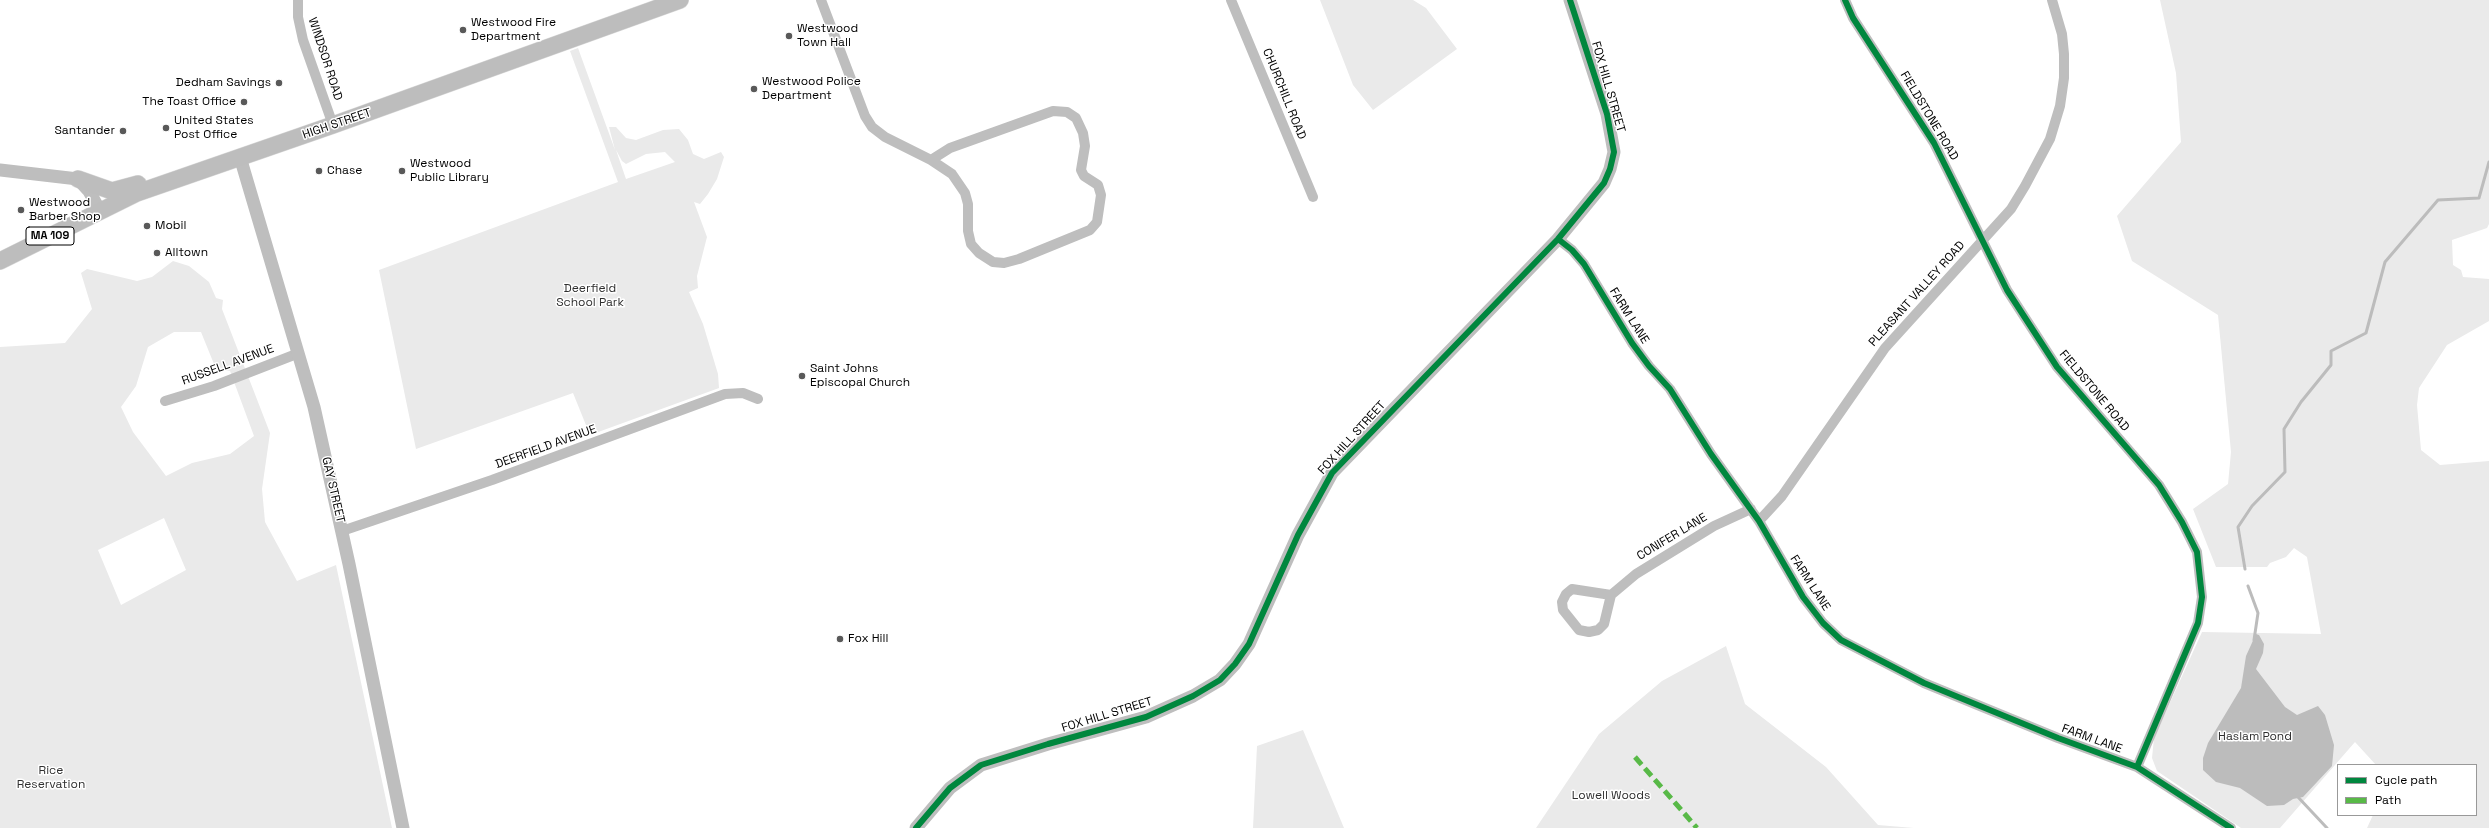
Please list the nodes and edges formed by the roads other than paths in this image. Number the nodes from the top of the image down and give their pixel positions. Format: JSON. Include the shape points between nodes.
{"nodes":[{"id":1,"x":298,"y":0,"type":"edge"},
{"id":2,"x":680,"y":0,"type":"edge"},
{"id":3,"x":821,"y":0,"type":"edge"},
{"id":4,"x":1230,"y":0,"type":"edge"},
{"id":5,"x":1570,"y":0,"type":"edge"},
{"id":6,"x":1844,"y":0,"type":"edge"},
{"id":7,"x":2052,"y":0,"type":"edge"},
{"id":8,"x":333,"y":126,"type":"junction"},
{"id":9,"x":240,"y":157,"type":"junction"},
{"id":10,"x":931,"y":160,"type":"junction"},
{"id":11,"x":0,"y":170,"type":"edge"},
{"id":12,"x":78,"y":179,"type":"junction"},
{"id":13,"x":164,"y":183,"type":"junction"},
{"id":14,"x":1313,"y":197,"type":"dead end"},
{"id":15,"x":100,"y":211,"type":"junction"},
{"id":16,"x":1558,"y":239,"type":"junction"},
{"id":17,"x":1983,"y":240,"type":"junction"},
{"id":18,"x":0,"y":261,"type":"edge"},
{"id":19,"x":299,"y":353,"type":"junction"},
{"id":20,"x":758,"y":399,"type":"dead end"},
{"id":21,"x":165,"y":401,"type":"dead end"},
{"id":22,"x":1751,"y":509,"type":"junction"},
{"id":23,"x":1759,"y":521,"type":"junction"},
{"id":24,"x":342,"y":531,"type":"junction"},
{"id":25,"x":1611,"y":595,"type":"junction"},
{"id":26,"x":2137,"y":767,"type":"junction"},
{"id":27,"x":403,"y":828,"type":"edge"},
{"id":28,"x":916,"y":828,"type":"edge"},
{"id":29,"x":2231,"y":828,"type":"edge"}],
"edges":[{"from":1,"to":8,"type":"street","name":"WINDSOR ROAD","via":[[298,17],[303,40]]},
{"from":2,"to":8,"type":"main road","name":"HIGH STREET","number":"MA 109"},
{"from":3,"to":10,"type":"street","via":[[861,107],[872,127],[884,137]]},
{"from":4,"to":14,"type":"street","name":"CHURCHILL ROAD"},
{"from":5,"to":16,"type":"street","name":"FOX HILL STREET","via":[[1607,114],[1614,152],[1604,183]]},
{"from":6,"to":17,"type":"street","name":"FIELDSTONE ROAD","via":[[1934,143]]},
{"from":7,"to":17,"type":"street","name":"PLEASANT VALLEY ROAD","via":[[2062,34],[2064,54],[2060,106],[2050,139],[2012,209]]},
{"from":8,"to":9,"type":"main road","name":"HIGH STREET","number":"MA 109"},
{"from":9,"to":13,"type":"main road","name":"HIGH STREET","number":"MA 109"},
{"from":9,"to":19,"type":"street","name":"GAY STREET"},
{"from":10,"to":10,"type":"street","via":[[959,182],[968,204],[968,231],[971,244],[993,262],[1004,263],[1019,259],[1090,230],[1097,222],[1101,195],[1098,185],[1084,176],[1080,170],[1085,146],[1083,133],[1076,118],[1067,112],[1053,111],[950,148]]},
{"from":11,"to":12,"type":"street"},
{"from":12,"to":13,"type":"main road","via":[[112,191],[152,181]]},
{"from":12,"to":15,"type":"street","via":[[89,191]]},
{"from":13,"to":15,"type":"main road","name":"HIGH STREET","number":"MA 109"},
{"from":15,"to":18,"type":"main road","name":"HIGH STREET","number":"MA 109"},
{"from":16,"to":22,"type":"street","name":"FARM LANE","via":[[1584,264],[1632,343],[1670,389],[1711,454]]},
{"from":16,"to":28,"type":"street","name":"FOX HILL STREET","via":[[1332,473],[1298,535],[1249,644],[1220,680],[1193,696],[1146,717],[981,765],[950,788]]},
{"from":17,"to":23,"type":"street","name":"PLEASANT VALLEY ROAD","via":[[1885,348],[1782,496]]},
{"from":17,"to":26,"type":"street","name":"FIELDSTONE ROAD","via":[[2007,290],[2057,367],[2159,485],[2197,552],[2202,597],[2198,623]]},
{"from":19,"to":21,"type":"street","name":"RUSSELL AVENUE","via":[[214,386]]},
{"from":19,"to":24,"type":"street","name":"GAY STREET"},
{"from":20,"to":24,"type":"street","name":"DEERFIELD AVENUE","via":[[743,393],[725,394],[492,480]]},
{"from":22,"to":23,"type":"street","name":"FARM LANE"},
{"from":22,"to":25,"type":"street","name":"CONIFER LANE","via":[[1714,526],[1636,574]]},
{"from":23,"to":26,"type":"street","name":"FARM LANE","via":[[1803,597],[1823,623],[1842,640],[1924,683],[2054,737]]},
{"from":24,"to":27,"type":"street","name":"GAY STREET"},
{"from":25,"to":25,"type":"street","via":[[1604,624],[1598,630],[1579,630],[1563,610],[1562,602],[1572,589]]},
{"from":26,"to":29,"type":"street","name":"FARM LANE"}]}
